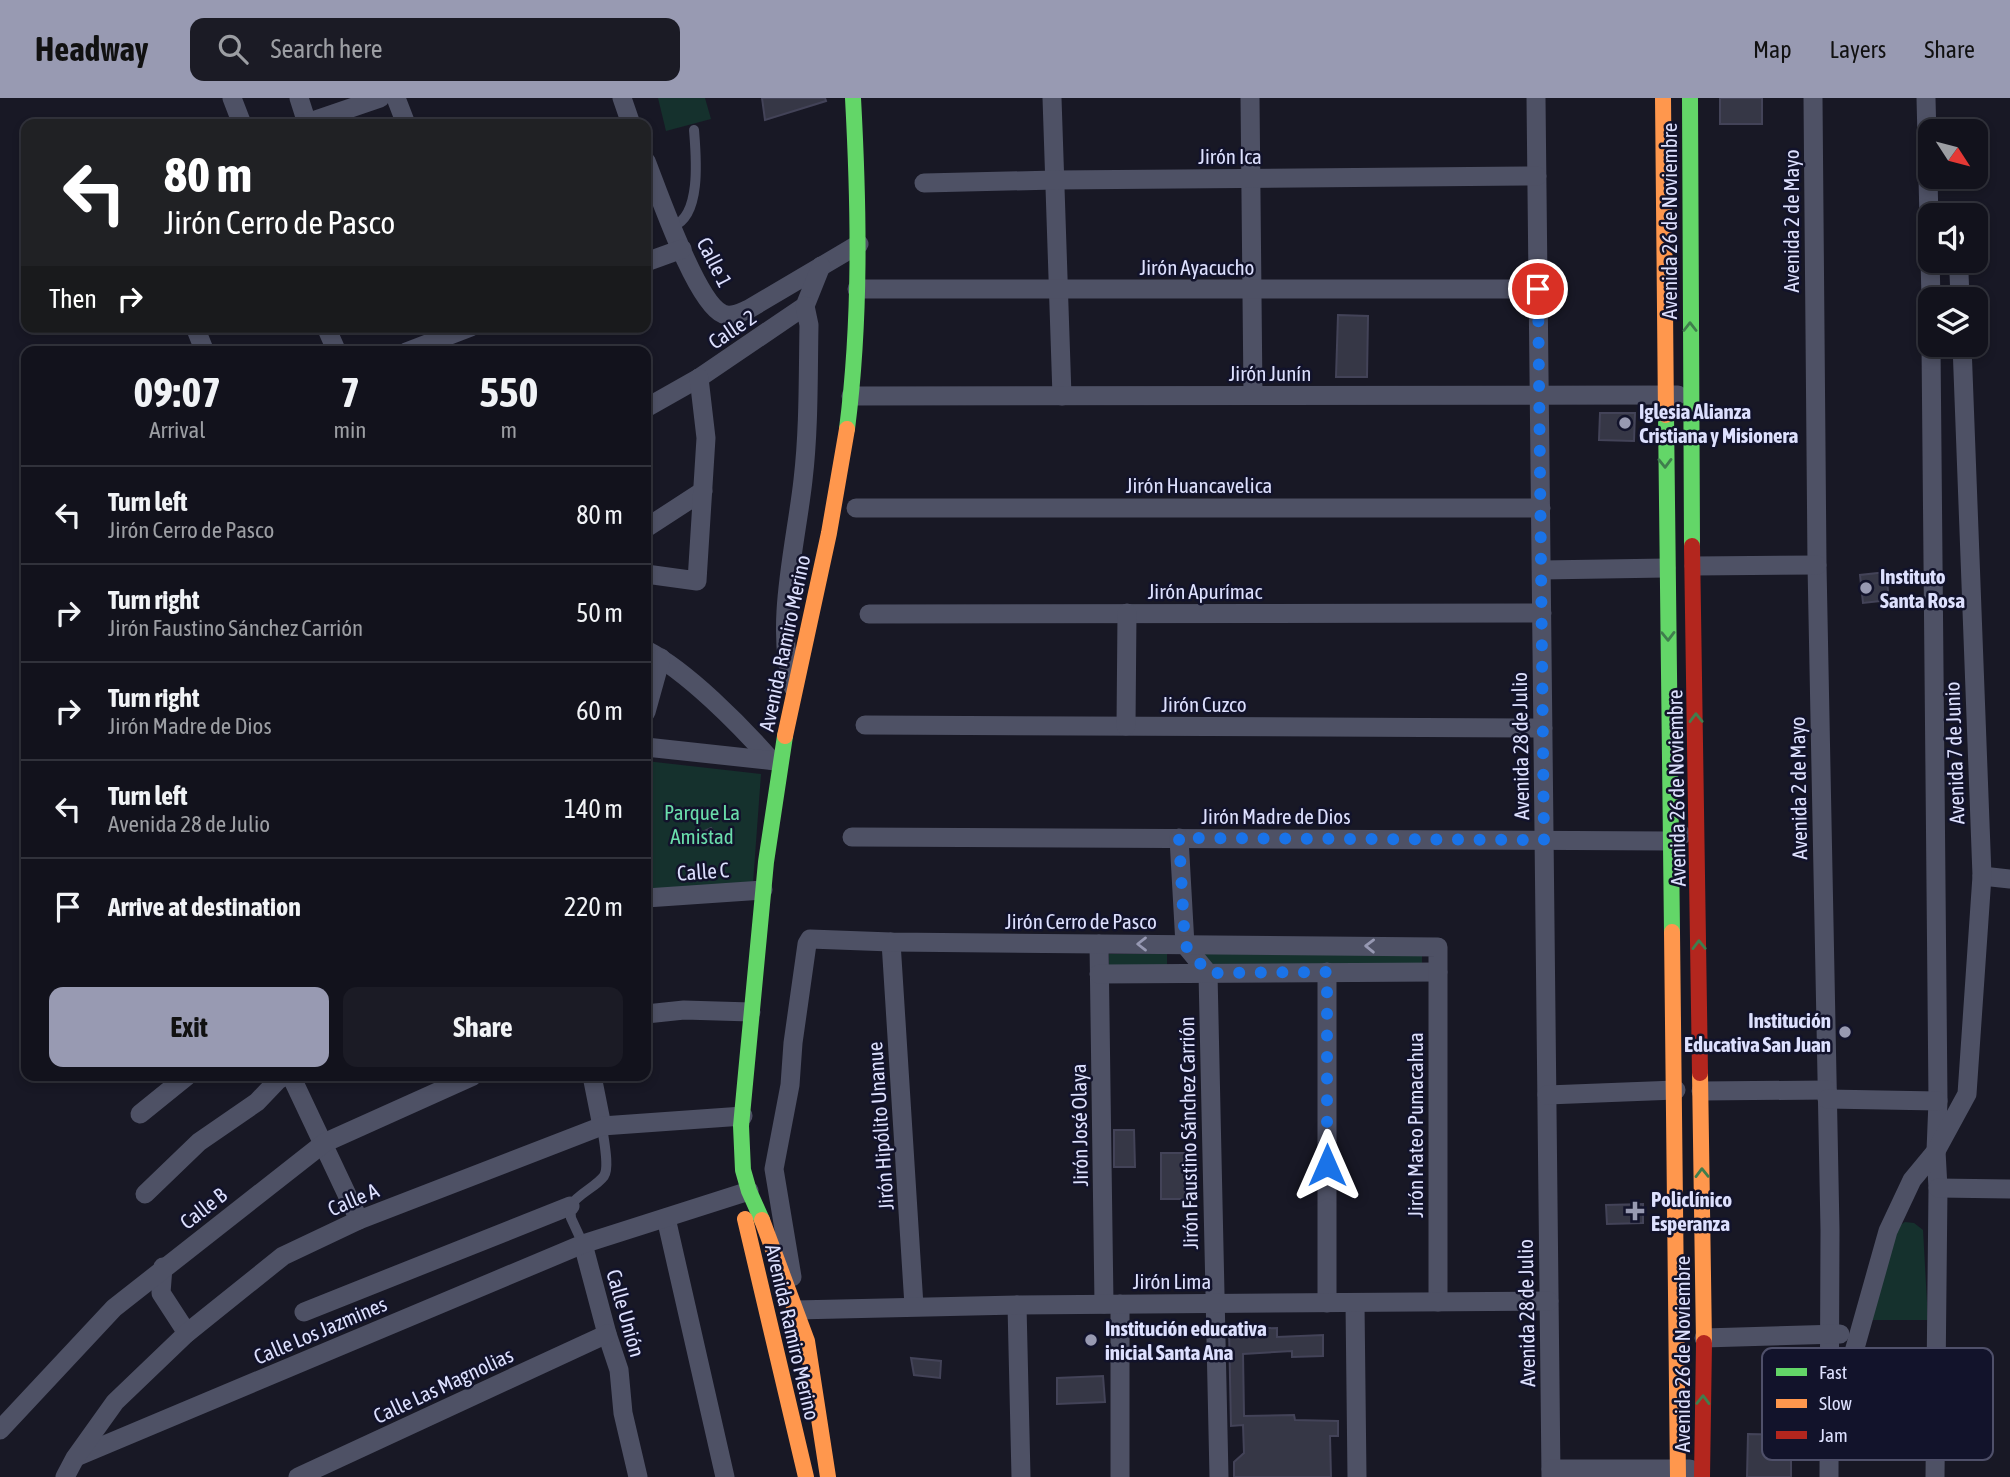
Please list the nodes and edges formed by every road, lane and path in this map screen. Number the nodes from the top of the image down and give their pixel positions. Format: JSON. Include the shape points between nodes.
{"nodes":[{"id":1,"x":232,"y":98,"type":"edge"},
{"id":2,"x":299,"y":98,"type":"edge"},
{"id":3,"x":380,"y":98,"type":"edge"},
{"id":4,"x":396,"y":98,"type":"edge"},
{"id":5,"x":622,"y":98,"type":"edge"},
{"id":6,"x":853,"y":98,"type":"edge"},
{"id":7,"x":1052,"y":98,"type":"edge"},
{"id":8,"x":1250,"y":98,"type":"edge"},
{"id":9,"x":1536,"y":98,"type":"edge"},
{"id":10,"x":1663,"y":98,"type":"edge"},
{"id":11,"x":1690,"y":98,"type":"edge"},
{"id":12,"x":1813,"y":98,"type":"edge"},
{"id":13,"x":1926,"y":98,"type":"edge"},
{"id":14,"x":240,"y":119,"type":"edge"},
{"id":15,"x":304,"y":119,"type":"edge"},
{"id":16,"x":319,"y":119,"type":"edge"},
{"id":17,"x":404,"y":119,"type":"edge"},
{"id":18,"x":629,"y":119,"type":"edge"},
{"id":19,"x":694,"y":130,"type":"dead end"},
{"id":20,"x":651,"y":172,"type":"edge"},
{"id":21,"x":1537,"y":176,"type":"junction"},
{"id":22,"x":1251,"y":178,"type":"junction"},
{"id":23,"x":1055,"y":180,"type":"junction"},
{"id":24,"x":924,"y":183,"type":"dead end"},
{"id":25,"x":1930,"y":203,"type":"edge"},
{"id":26,"x":673,"y":226,"type":"junction"},
{"id":27,"x":859,"y":244,"type":"junction"},
{"id":28,"x":682,"y":249,"type":"junction"},
{"id":29,"x":651,"y":260,"type":"edge"},
{"id":30,"x":821,"y":267,"type":"junction"},
{"id":31,"x":857,"y":289,"type":"junction"},
{"id":32,"x":1252,"y":289,"type":"junction"},
{"id":33,"x":1538,"y":289,"type":"junction"},
{"id":34,"x":1059,"y":291,"type":"junction"},
{"id":35,"x":805,"y":306,"type":"junction"},
{"id":36,"x":455,"y":333,"type":"edge"},
{"id":37,"x":422,"y":346,"type":"edge"},
{"id":38,"x":1931,"y":357,"type":"edge"},
{"id":39,"x":1962,"y":357,"type":"edge"},
{"id":40,"x":699,"y":378,"type":"junction"},
{"id":41,"x":1664,"y":394,"type":"junction"},
{"id":42,"x":1253,"y":395,"type":"junction"},
{"id":43,"x":1539,"y":395,"type":"junction"},
{"id":44,"x":1690,"y":395,"type":"junction"},
{"id":45,"x":851,"y":396,"type":"junction"},
{"id":46,"x":1062,"y":396,"type":"junction"},
{"id":47,"x":651,"y":402,"type":"edge"},
{"id":48,"x":702,"y":491,"type":"junction"},
{"id":49,"x":856,"y":508,"type":"dead end"},
{"id":50,"x":1541,"y":508,"type":"junction"},
{"id":51,"x":651,"y":525,"type":"edge"},
{"id":52,"x":1816,"y":565,"type":"junction"},
{"id":53,"x":1694,"y":566,"type":"junction"},
{"id":54,"x":1666,"y":568,"type":"junction"},
{"id":55,"x":1542,"y":570,"type":"junction"},
{"id":56,"x":651,"y":575,"type":"edge"},
{"id":57,"x":1542,"y":613,"type":"junction"},
{"id":58,"x":869,"y":614,"type":"dead end"},
{"id":59,"x":1127,"y":614,"type":"junction"},
{"id":60,"x":653,"y":654,"type":"edge"},
{"id":61,"x":794,"y":692,"type":"junction"},
{"id":62,"x":865,"y":725,"type":"dead end"},
{"id":63,"x":1126,"y":726,"type":"junction"},
{"id":64,"x":1543,"y":729,"type":"junction"},
{"id":65,"x":651,"y":748,"type":"edge"},
{"id":66,"x":776,"y":761,"type":"junction"},
{"id":67,"x":1697,"y":828,"type":"junction"},
{"id":68,"x":852,"y":836,"type":"dead end"},
{"id":69,"x":1179,"y":838,"type":"junction"},
{"id":70,"x":1544,"y":840,"type":"junction"},
{"id":71,"x":1671,"y":841,"type":"junction"},
{"id":72,"x":1982,"y":877,"type":"junction"},
{"id":73,"x":2010,"y":879,"type":"edge"},
{"id":74,"x":763,"y":890,"type":"junction"},
{"id":75,"x":651,"y":898,"type":"edge"},
{"id":76,"x":891,"y":942,"type":"junction"},
{"id":77,"x":1099,"y":944,"type":"junction"},
{"id":78,"x":1185,"y":945,"type":"junction"},
{"id":79,"x":1438,"y":947,"type":"joint"},
{"id":80,"x":1327,"y":972,"type":"junction"},
{"id":81,"x":1438,"y":972,"type":"junction"},
{"id":82,"x":1208,"y":973,"type":"junction"},
{"id":83,"x":1099,"y":974,"type":"junction"},
{"id":84,"x":751,"y":1012,"type":"junction"},
{"id":85,"x":651,"y":1013,"type":"edge"},
{"id":86,"x":181,"y":1081,"type":"edge"},
{"id":87,"x":277,"y":1081,"type":"edge"},
{"id":88,"x":295,"y":1081,"type":"edge"},
{"id":89,"x":462,"y":1081,"type":"edge"},
{"id":90,"x":593,"y":1081,"type":"edge"},
{"id":91,"x":1676,"y":1090,"type":"junction"},
{"id":92,"x":1701,"y":1091,"type":"junction"},
{"id":93,"x":1547,"y":1095,"type":"junction"},
{"id":94,"x":1827,"y":1095,"type":"junction"},
{"id":95,"x":1938,"y":1101,"type":"junction"},
{"id":96,"x":140,"y":1114,"type":"dead end"},
{"id":97,"x":743,"y":1116,"type":"junction"},
{"id":98,"x":602,"y":1126,"type":"junction"},
{"id":99,"x":324,"y":1143,"type":"junction"},
{"id":100,"x":1936,"y":1151,"type":"junction"},
{"id":101,"x":1938,"y":1188,"type":"junction"},
{"id":102,"x":2010,"y":1189,"type":"edge"},
{"id":103,"x":145,"y":1194,"type":"dead end"},
{"id":104,"x":749,"y":1194,"type":"junction"},
{"id":105,"x":570,"y":1206,"type":"junction"},
{"id":106,"x":666,"y":1218,"type":"junction"},
{"id":107,"x":359,"y":1220,"type":"junction"},
{"id":108,"x":583,"y":1244,"type":"junction"},
{"id":109,"x":163,"y":1267,"type":"junction"},
{"id":110,"x":1549,"y":1301,"type":"junction"},
{"id":111,"x":1438,"y":1302,"type":"junction"},
{"id":112,"x":1327,"y":1303,"type":"junction"},
{"id":113,"x":1356,"y":1303,"type":"junction"},
{"id":114,"x":1112,"y":1304,"type":"junction"},
{"id":115,"x":1214,"y":1304,"type":"junction"},
{"id":116,"x":1017,"y":1305,"type":"junction"},
{"id":117,"x":914,"y":1306,"type":"junction"},
{"id":118,"x":794,"y":1307,"type":"junction"},
{"id":119,"x":304,"y":1312,"type":"dead end"},
{"id":120,"x":187,"y":1333,"type":"junction"},
{"id":121,"x":607,"y":1334,"type":"junction"},
{"id":122,"x":1857,"y":1334,"type":"junction"},
{"id":123,"x":1828,"y":1335,"type":"junction"},
{"id":124,"x":1704,"y":1338,"type":"junction"},
{"id":125,"x":1828,"y":1348,"type":"edge"},
{"id":126,"x":1853,"y":1348,"type":"edge"},
{"id":127,"x":1936,"y":1348,"type":"edge"},
{"id":128,"x":0,"y":1430,"type":"edge"},
{"id":129,"x":75,"y":1458,"type":"junction"},
{"id":130,"x":1551,"y":1473,"type":"edge"},
{"id":131,"x":1678,"y":1473,"type":"edge"},
{"id":132,"x":1702,"y":1473,"type":"edge"},
{"id":133,"x":65,"y":1477,"type":"edge"},
{"id":134,"x":298,"y":1477,"type":"edge"},
{"id":135,"x":638,"y":1477,"type":"edge"},
{"id":136,"x":726,"y":1477,"type":"edge"},
{"id":137,"x":806,"y":1477,"type":"edge"},
{"id":138,"x":828,"y":1477,"type":"edge"},
{"id":139,"x":1021,"y":1477,"type":"edge"},
{"id":140,"x":1120,"y":1477,"type":"edge"},
{"id":141,"x":1219,"y":1477,"type":"edge"},
{"id":142,"x":1357,"y":1477,"type":"edge"}],
"edges":[{"from":1,"to":14,"type":"street"},
{"from":2,"to":15,"type":"street"},
{"from":3,"to":16,"type":"street"},
{"from":4,"to":17,"type":"street"},
{"from":5,"to":18,"type":"street"},
{"from":6,"to":27,"type":"main road","name":"Avenida Ramiro Merino"},
{"from":7,"to":23,"type":"street"},
{"from":8,"to":22,"type":"street"},
{"from":9,"to":21,"type":"street","name":"Avenida 28 de Julio"},
{"from":10,"to":41,"type":"main road","name":"Avenida 26 de Noviembre"},
{"from":44,"to":11,"type":"main road","name":"Avenida 26 de Noviembre","one_way":true},
{"from":12,"to":52,"type":"street","name":"Avenida 2 de Mayo"},
{"from":13,"to":25,"type":"street"},
{"from":19,"to":26,"type":"lane","via":[[696,169],[689,214]]},
{"from":20,"to":26,"type":"street","name":"Calle 1"},
{"from":21,"to":22,"type":"street","name":"Jirón Ica"},
{"from":21,"to":33,"type":"street","name":"Avenida 28 de Julio"},
{"from":22,"to":23,"type":"street","name":"Jirón Ica"},
{"from":22,"to":32,"type":"street"},
{"from":23,"to":24,"type":"street","name":"Jirón Ica"},
{"from":23,"to":34,"type":"street"},
{"from":26,"to":28,"type":"street","name":"Calle 1"},
{"from":27,"to":30,"type":"street","name":"Calle 1"},
{"from":27,"to":31,"type":"main road","name":"Avenida Ramiro Merino"},
{"from":28,"to":29,"type":"street"},
{"from":28,"to":30,"type":"street","name":"Calle 1","via":[[706,297],[729,316]]},
{"from":30,"to":35,"type":"street"},
{"from":31,"to":34,"type":"street","name":"Jirón Ayacucho"},
{"from":31,"to":45,"type":"main road","name":"Avenida Ramiro Merino"},
{"from":32,"to":33,"type":"street","name":"Jirón Ayacucho"},
{"from":32,"to":34,"type":"street","name":"Jirón Ayacucho"},
{"from":32,"to":42,"type":"street"},
{"from":33,"to":43,"type":"street","name":"Avenida 28 de Julio"},
{"from":34,"to":46,"type":"street"},
{"from":35,"to":40,"type":"street","name":"Calle 2"},
{"from":35,"to":61,"type":"street","via":[[809,325],[805,457],[787,598],[786,659]]},
{"from":36,"to":37,"type":"street"},
{"from":38,"to":95,"type":"street","name":"Avenida 7 de Junio"},
{"from":39,"to":72,"type":"street","name":"Avenida 7 de Junio"},
{"from":40,"to":47,"type":"street","name":"Calle 2"},
{"from":40,"to":48,"type":"street","via":[[706,438]]},
{"from":41,"to":43,"type":"street","name":"Jirón Junín"},
{"from":41,"to":44,"type":"street","name":"Jirón Junín"},
{"from":41,"to":54,"type":"main road","name":"Avenida 26 de Noviembre","one_way":true},
{"from":42,"to":43,"type":"street","name":"Jirón Junín"},
{"from":42,"to":46,"type":"street","name":"Jirón Junín"},
{"from":43,"to":50,"type":"street","name":"Avenida 28 de Julio"},
{"from":44,"to":53,"type":"main road","name":"Avenida 26 de Noviembre"},
{"from":45,"to":46,"type":"street","name":"Jirón Junín"},
{"from":45,"to":61,"type":"main road","name":"Avenida Ramiro Merino","via":[[834,512]]},
{"from":48,"to":51,"type":"street"},
{"from":48,"to":56,"type":"street","via":[[697,581]]},
{"from":49,"to":50,"type":"street","name":"Jirón Huancavelica"},
{"from":50,"to":55,"type":"street","name":"Avenida 28 de Julio"},
{"from":52,"to":53,"type":"street"},
{"from":52,"to":94,"type":"street","name":"Avenida 2 de Mayo"},
{"from":67,"to":53,"type":"main road","name":"Avenida 26 de Noviembre","one_way":true},
{"from":54,"to":55,"type":"street"},
{"from":54,"to":71,"type":"main road","name":"Avenida 26 de Noviembre","one_way":true},
{"from":55,"to":57,"type":"street","name":"Avenida 28 de Julio"},
{"from":57,"to":59,"type":"street","name":"Jirón Apurímac"},
{"from":57,"to":64,"type":"street","name":"Avenida 28 de Julio"},
{"from":58,"to":59,"type":"street","name":"Jirón Apurímac"},
{"from":59,"to":63,"type":"street"},
{"from":60,"to":66,"type":"street","via":[[683,675]]},
{"from":61,"to":66,"type":"main road","name":"Avenida Ramiro Merino"},
{"from":62,"to":63,"type":"street","name":"Jirón Cuzco"},
{"from":63,"to":64,"type":"street","name":"Jirón Cuzco"},
{"from":64,"to":70,"type":"street","name":"Avenida 28 de Julio"},
{"from":65,"to":66,"type":"street"},
{"from":66,"to":74,"type":"main road","name":"Avenida Ramiro Merino"},
{"from":67,"to":71,"type":"street","name":"Jirón Madre de Dios"},
{"from":92,"to":67,"type":"main road","name":"Avenida 26 de Noviembre","one_way":true},
{"from":68,"to":69,"type":"street","name":"Jirón Madre de Dios"},
{"from":69,"to":70,"type":"street","name":"Jirón Madre de Dios"},
{"from":69,"to":78,"type":"street"},
{"from":70,"to":71,"type":"street","name":"Jirón Madre de Dios"},
{"from":70,"to":93,"type":"street","name":"Avenida 28 de Julio"},
{"from":71,"to":91,"type":"main road","name":"Avenida 26 de Noviembre"},
{"from":72,"to":73,"type":"street"},
{"from":72,"to":100,"type":"street","name":"Avenida 7 de Junio","via":[[1966,1094]]},
{"from":74,"to":75,"type":"street","name":"Calle C"},
{"from":74,"to":84,"type":"main road","name":"Avenida Ramiro Merino"},
{"from":76,"to":77,"type":"street","name":"Jirón Cerro de Pasco"},
{"from":76,"to":117,"type":"street","name":"Jirón Hipólito Unanue"},
{"from":76,"to":118,"type":"street","name":"Jirón Cerro de Pasco","via":[[808,941],[774,1169]]},
{"from":78,"to":77,"type":"street","name":"Jirón Cerro de Pasco","one_way":true},
{"from":77,"to":83,"type":"street","name":"Jirón José Olaya"},
{"from":79,"to":78,"type":"street","name":"Jirón Cerro de Pasco","one_way":true},
{"from":78,"to":82,"type":"street"},
{"from":79,"to":81,"type":"street","name":"Jirón Mateo Pumacahua"},
{"from":80,"to":81,"type":"street"},
{"from":80,"to":82,"type":"street"},
{"from":80,"to":112,"type":"street"},
{"from":81,"to":111,"type":"street","name":"Jirón Mateo Pumacahua"},
{"from":82,"to":83,"type":"street"},
{"from":82,"to":115,"type":"street","name":"Jirón Faustino Sánchez Carrión"},
{"from":83,"to":114,"type":"street","name":"Jirón José Olaya"},
{"from":84,"to":85,"type":"street"},
{"from":84,"to":97,"type":"main road","name":"Avenida Ramiro Merino"},
{"from":86,"to":96,"type":"street"},
{"from":87,"to":103,"type":"street","via":[[257,1102],[198,1142]]},
{"from":88,"to":99,"type":"street"},
{"from":89,"to":99,"type":"street","name":"Calle B"},
{"from":90,"to":98,"type":"street"},
{"from":91,"to":93,"type":"street"},
{"from":91,"to":131,"type":"main road","name":"Avenida 26 de Noviembre"},
{"from":92,"to":94,"type":"street"},
{"from":124,"to":92,"type":"main road","name":"Avenida 26 de Noviembre","one_way":true},
{"from":93,"to":110,"type":"street","name":"Avenida 28 de Julio"},
{"from":94,"to":95,"type":"street"},
{"from":94,"to":123,"type":"street","name":"Avenida 2 de Mayo"},
{"from":95,"to":100,"type":"street","name":"Avenida 7 de Junio"},
{"from":97,"to":98,"type":"street","name":"Calle A"},
{"from":97,"to":104,"type":"main road","name":"Avenida Ramiro Merino","via":[[741,1144]]},
{"from":98,"to":105,"type":"lane","via":[[604,1176]]},
{"from":98,"to":107,"type":"street","name":"Calle A"},
{"from":99,"to":107,"type":"street"},
{"from":99,"to":109,"type":"street","name":"Calle B"},
{"from":100,"to":101,"type":"street","name":"Avenida 7 de Junio"},
{"from":100,"to":122,"type":"street","via":[[1912,1180],[1888,1231]]},
{"from":101,"to":102,"type":"street"},
{"from":101,"to":127,"type":"street","name":"Avenida 7 de Junio"},
{"from":104,"to":106,"type":"street","name":"Calle Los Jazmines"},
{"from":104,"to":118,"type":"main road","name":"Avenida Ramiro Merino"},
{"from":104,"to":137,"type":"main road","name":"Avenida Ramiro Merino","via":[[744,1214]]},
{"from":105,"to":108,"type":"lane"},
{"from":105,"to":119,"type":"street"},
{"from":106,"to":108,"type":"street","name":"Calle Los Jazmines"},
{"from":106,"to":136,"type":"street"},
{"from":107,"to":120,"type":"street","name":"Calle A","via":[[283,1256]]},
{"from":108,"to":121,"type":"street","name":"Calle Unión"},
{"from":108,"to":129,"type":"street","name":"Calle Los Jazmines"},
{"from":109,"to":120,"type":"street","via":[[161,1293]]},
{"from":109,"to":128,"type":"street","name":"Calle B","via":[[114,1308]]},
{"from":110,"to":111,"type":"street","name":"Jirón Lima"},
{"from":110,"to":130,"type":"street","name":"Avenida 28 de Julio"},
{"from":111,"to":113,"type":"street","name":"Jirón Lima"},
{"from":112,"to":113,"type":"street","name":"Jirón Lima"},
{"from":112,"to":115,"type":"street","name":"Jirón Lima"},
{"from":113,"to":142,"type":"street"},
{"from":114,"to":115,"type":"street","name":"Jirón Lima"},
{"from":114,"to":116,"type":"street","name":"Jirón Lima"},
{"from":114,"to":140,"type":"street","name":"Jirón José Olaya"},
{"from":115,"to":141,"type":"street","name":"Jirón Faustino Sánchez Carrión"},
{"from":116,"to":117,"type":"street","name":"Jirón Lima"},
{"from":116,"to":139,"type":"street"},
{"from":117,"to":118,"type":"street","name":"Jirón Lima"},
{"from":118,"to":138,"type":"main road","name":"Avenida Ramiro Merino","via":[[807,1341]]},
{"from":120,"to":129,"type":"street","name":"Calle A","via":[[115,1402]]},
{"from":121,"to":134,"type":"street","name":"Calle Las Magnolias"},
{"from":121,"to":135,"type":"street","name":"Calle Unión","via":[[619,1370],[622,1413]]},
{"from":122,"to":123,"type":"street"},
{"from":122,"to":126,"type":"street"},
{"from":123,"to":124,"type":"street"},
{"from":123,"to":125,"type":"street","name":"Avenida 2 de Mayo"},
{"from":132,"to":124,"type":"main road","name":"Avenida 26 de Noviembre","one_way":true},
{"from":129,"to":133,"type":"street","name":"Calle A"},
{"from":130,"to":131,"type":"street"},
{"from":131,"to":132,"type":"street"}]}
